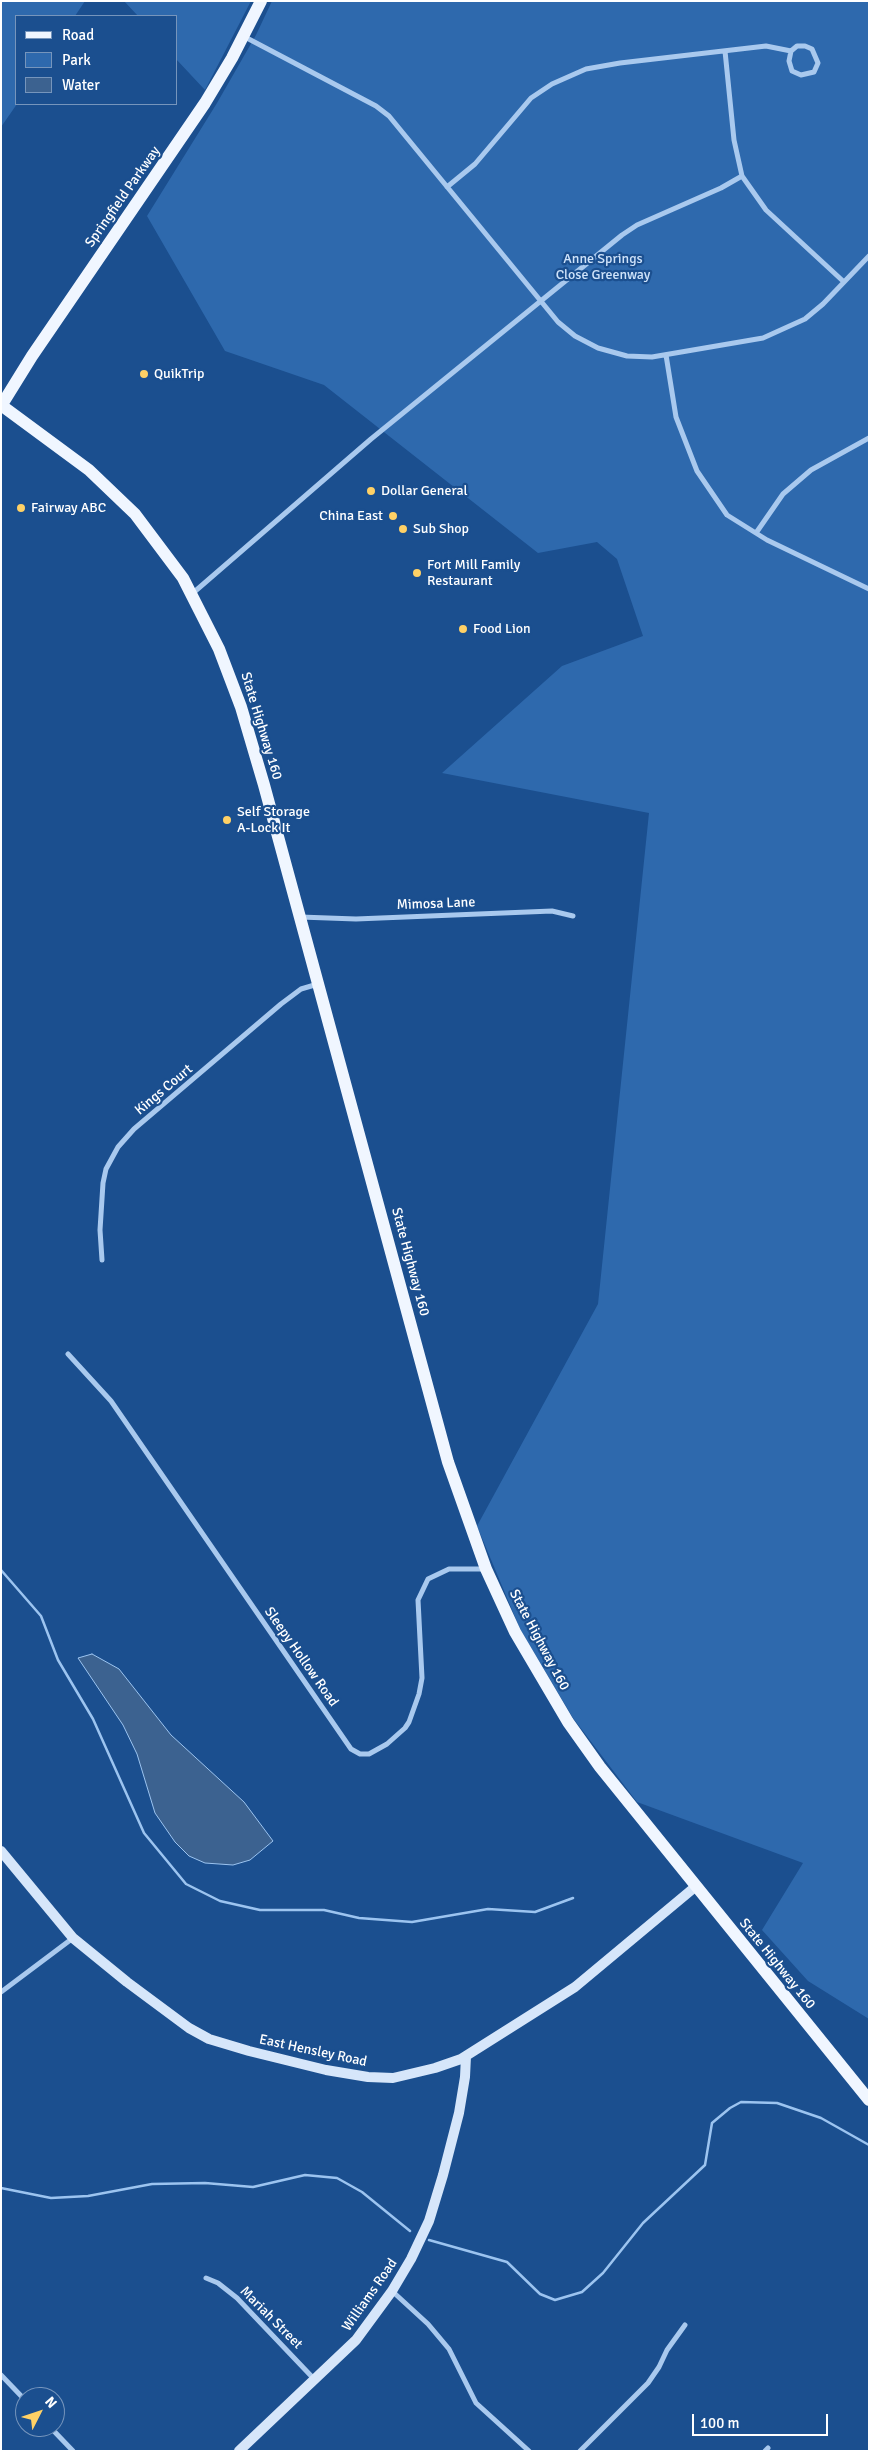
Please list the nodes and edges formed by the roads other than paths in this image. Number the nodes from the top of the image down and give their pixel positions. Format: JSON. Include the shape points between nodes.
{"nodes":[{"id":1,"x":261,"y":1,"type":"edge"},
{"id":2,"x":243,"y":36,"type":"junction"},
{"id":3,"x":725,"y":51,"type":"junction"},
{"id":4,"x":791,"y":51,"type":"junction"},
{"id":5,"x":742,"y":176,"type":"junction"},
{"id":6,"x":447,"y":187,"type":"junction"},
{"id":7,"x":869,"y":256,"type":"edge"},
{"id":8,"x":844,"y":282,"type":"junction"},
{"id":9,"x":542,"y":302,"type":"junction"},
{"id":10,"x":666,"y":354,"type":"junction"},
{"id":11,"x":1,"y":406,"type":"edge"},
{"id":12,"x":869,"y":438,"type":"edge"},
{"id":13,"x":756,"y":533,"type":"junction"},
{"id":14,"x":869,"y":589,"type":"edge"},
{"id":15,"x":192,"y":594,"type":"junction"},
{"id":16,"x":573,"y":916,"type":"dead end"},
{"id":17,"x":300,"y":918,"type":"junction"},
{"id":18,"x":319,"y":984,"type":"junction"},
{"id":19,"x":102,"y":1260,"type":"dead end"},
{"id":20,"x":68,"y":1354,"type":"dead end"},
{"id":21,"x":486,"y":1569,"type":"junction"},
{"id":22,"x":1,"y":1851,"type":"edge"},
{"id":23,"x":695,"y":1887,"type":"junction"},
{"id":24,"x":73,"y":1938,"type":"junction"},
{"id":25,"x":1,"y":1992,"type":"edge"},
{"id":26,"x":466,"y":2056,"type":"junction"},
{"id":27,"x":869,"y":2100,"type":"edge"},
{"id":28,"x":206,"y":2278,"type":"dead end"},
{"id":29,"x":392,"y":2291,"type":"junction"},
{"id":30,"x":685,"y":2325,"type":"dead end"},
{"id":31,"x":1,"y":2375,"type":"edge"},
{"id":32,"x":316,"y":2380,"type":"junction"},
{"id":33,"x":15,"y":2390,"type":"edge"},
{"id":34,"x":60,"y":2437,"type":"edge"},
{"id":35,"x":73,"y":2451,"type":"edge"},
{"id":36,"x":239,"y":2451,"type":"edge"},
{"id":37,"x":529,"y":2451,"type":"edge"},
{"id":38,"x":580,"y":2451,"type":"edge"}],
"edges":[{"from":1,"to":2,"type":"main road","name":"Springfield Parkway"},
{"from":2,"to":6,"type":"street","via":[[376,106],[389,116]]},
{"from":2,"to":11,"type":"main road","name":"Springfield Parkway","via":[[205,104]]},
{"from":3,"to":4,"type":"street","via":[[766,46]]},
{"from":3,"to":5,"type":"street","via":[[734,140]]},
{"from":3,"to":6,"type":"street","via":[[586,69],[552,84],[531,98],[475,164]]},
{"from":4,"to":4,"type":"street","via":[[797,46],[812,49],[818,62],[814,72],[806,75],[792,71]]},
{"from":5,"to":8,"type":"street","via":[[766,210]]},
{"from":5,"to":9,"type":"street","via":[[637,224]]},
{"from":6,"to":9,"type":"street"},
{"from":7,"to":8,"type":"street"},
{"from":8,"to":10,"type":"street","via":[[805,319],[763,338]]},
{"from":9,"to":10,"type":"street","via":[[564,327],[598,348],[627,356]]},
{"from":9,"to":15,"type":"street","via":[[371,440]]},
{"from":10,"to":13,"type":"street","via":[[676,417],[697,472],[728,515]]},
{"from":11,"to":15,"type":"main road","name":"State Highway 160","via":[[113,491],[156,540]]},
{"from":12,"to":13,"type":"street","via":[[811,470],[783,494]]},
{"from":13,"to":14,"type":"street"},
{"from":15,"to":17,"type":"main road","name":"State Highway 160","via":[[220,648],[241,707]]},
{"from":16,"to":17,"type":"street","name":"Mimosa Lane","via":[[551,911]]},
{"from":17,"to":18,"type":"main road","name":"State Highway 160"},
{"from":18,"to":19,"type":"street","name":"Kings Court","via":[[310,984],[281,1004],[134,1129],[118,1147],[102,1183]]},
{"from":18,"to":21,"type":"main road","name":"State Highway 160","via":[[448,1462]]},
{"from":20,"to":21,"type":"street","name":"Sleepy Hollow Road","via":[[111,1402],[351,1749],[360,1754],[369,1754],[387,1744],[409,1722],[422,1678],[418,1600],[428,1579],[450,1569]]},
{"from":21,"to":23,"type":"main road","name":"State Highway 160","via":[[515,1632],[568,1722]]},
{"from":22,"to":24,"type":"main road","name":"East Hensley Road"},
{"from":23,"to":26,"type":"main road","name":"East Hensley Road","via":[[575,1987]]},
{"from":23,"to":27,"type":"main road","name":"State Highway 160"},
{"from":24,"to":25,"type":"street"},
{"from":24,"to":26,"type":"main road","name":"East Hensley Road","via":[[189,2028],[248,2051],[326,2070],[393,2078],[435,2068]]},
{"from":26,"to":29,"type":"main road","name":"Williams Road","via":[[459,2112],[429,2221]]},
{"from":28,"to":32,"type":"street","name":"Mariah Street","via":[[237,2298]]},
{"from":29,"to":32,"type":"main road","name":"Williams Road","via":[[356,2340]]},
{"from":29,"to":37,"type":"street","via":[[449,2349],[476,2403]]},
{"from":30,"to":38,"type":"street","via":[[648,2383]]},
{"from":31,"to":33,"type":"street"},
{"from":32,"to":36,"type":"main road","name":"Williams Road"},
{"from":34,"to":35,"type":"street"}]}
